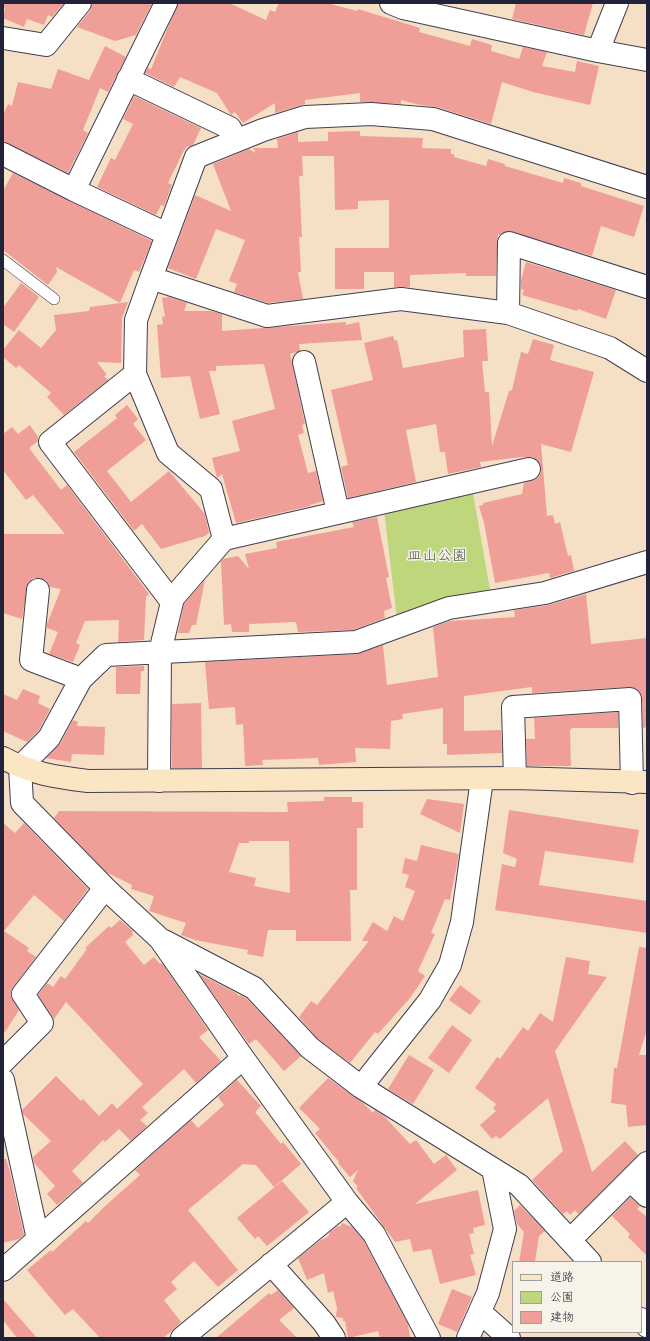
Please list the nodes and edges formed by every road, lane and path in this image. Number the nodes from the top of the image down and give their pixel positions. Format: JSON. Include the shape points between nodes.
{"nodes":[{"id":1,"x":80,"y":3,"type":"edge"},
{"id":2,"x":166,"y":3,"type":"edge"},
{"id":3,"x":391,"y":3,"type":"edge"},
{"id":4,"x":617,"y":3,"type":"edge"},
{"id":5,"x":3,"y":38,"type":"edge"},
{"id":6,"x":598,"y":51,"type":"junction"},
{"id":7,"x":647,"y":60,"type":"edge"},
{"id":8,"x":128,"y":79,"type":"junction"},
{"id":9,"x":237,"y":140,"type":"junction"},
{"id":10,"x":3,"y":154,"type":"edge"},
{"id":11,"x":647,"y":187,"type":"edge"},
{"id":12,"x":74,"y":190,"type":"junction"},
{"id":13,"x":167,"y":234,"type":"junction"},
{"id":14,"x":3,"y":260,"type":"edge"},
{"id":15,"x":151,"y":278,"type":"junction"},
{"id":16,"x":647,"y":287,"type":"edge"},
{"id":17,"x":54,"y":298,"type":"dead end"},
{"id":18,"x":508,"y":313,"type":"junction"},
{"id":19,"x":304,"y":362,"type":"dead end"},
{"id":20,"x":647,"y":371,"type":"edge"},
{"id":21,"x":135,"y":374,"type":"junction"},
{"id":22,"x":529,"y":469,"type":"dead end"},
{"id":23,"x":338,"y":512,"type":"junction"},
{"id":24,"x":224,"y":539,"type":"junction"},
{"id":25,"x":647,"y":562,"type":"edge"},
{"id":26,"x":38,"y":590,"type":"dead end"},
{"id":27,"x":172,"y":602,"type":"junction"},
{"id":28,"x":160,"y":652,"type":"junction"},
{"id":29,"x":80,"y":679,"type":"junction"},
{"id":30,"x":11,"y":762,"type":"edge"},
{"id":31,"x":515,"y":778,"type":"junction"},
{"id":32,"x":482,"y":779,"type":"junction"},
{"id":33,"x":159,"y":781,"type":"junction"},
{"id":34,"x":640,"y":782,"type":"edge"},
{"id":35,"x":106,"y":888,"type":"junction"},
{"id":36,"x":160,"y":939,"type":"junction"},
{"id":37,"x":243,"y":1058,"type":"junction"},
{"id":38,"x":3,"y":1062,"type":"edge"},
{"id":39,"x":3,"y":1080,"type":"edge"},
{"id":40,"x":361,"y":1087,"type":"junction"},
{"id":41,"x":647,"y":1163,"type":"edge"},
{"id":42,"x":493,"y":1169,"type":"junction"},
{"id":43,"x":630,"y":1180,"type":"junction"},
{"id":44,"x":647,"y":1196,"type":"edge"},
{"id":45,"x":346,"y":1202,"type":"junction"},
{"id":46,"x":38,"y":1239,"type":"junction"},
{"id":47,"x":570,"y":1240,"type":"junction"},
{"id":48,"x":589,"y":1261,"type":"edge"},
{"id":49,"x":272,"y":1264,"type":"junction"},
{"id":50,"x":3,"y":1270,"type":"edge"},
{"id":51,"x":480,"y":1312,"type":"junction"},
{"id":52,"x":182,"y":1338,"type":"edge"},
{"id":53,"x":334,"y":1338,"type":"edge"},
{"id":54,"x":429,"y":1338,"type":"edge"},
{"id":55,"x":468,"y":1338,"type":"edge"},
{"id":56,"x":509,"y":1338,"type":"edge"}],
"edges":[{"from":1,"to":5,"type":"street","via":[[46,45]]},
{"from":2,"to":8,"type":"street"},
{"from":3,"to":6,"type":"street","via":[[403,8]]},
{"from":4,"to":6,"type":"street"},
{"from":6,"to":7,"type":"street"},
{"from":8,"to":9,"type":"street","via":[[230,128]]},
{"from":8,"to":12,"type":"street"},
{"from":9,"to":11,"type":"street","via":[[305,117],[371,114],[433,119]]},
{"from":9,"to":13,"type":"street","via":[[196,157]]},
{"from":10,"to":12,"type":"street"},
{"from":12,"to":13,"type":"street"},
{"from":13,"to":15,"type":"street"},
{"from":14,"to":17,"type":"lane"},
{"from":15,"to":18,"type":"street","via":[[267,316],[401,299]]},
{"from":15,"to":21,"type":"street","via":[[136,320]]},
{"from":16,"to":18,"type":"street","via":[[509,243]]},
{"from":18,"to":20,"type":"street","via":[[610,348]]},
{"from":19,"to":23,"type":"street"},
{"from":21,"to":24,"type":"street","via":[[168,453],[211,489]]},
{"from":21,"to":27,"type":"street","via":[[50,442]]},
{"from":22,"to":23,"type":"street"},
{"from":23,"to":24,"type":"street"},
{"from":24,"to":27,"type":"street"},
{"from":25,"to":28,"type":"street","via":[[545,593],[449,608],[356,642]]},
{"from":26,"to":29,"type":"street","via":[[32,660]]},
{"from":27,"to":28,"type":"street"},
{"from":28,"to":29,"type":"street","via":[[106,655]]},
{"from":28,"to":33,"type":"street"},
{"from":29,"to":30,"type":"street","via":[[50,738]]},
{"from":30,"to":33,"type":"street","via":[[46,775],[88,781]]},
{"from":30,"to":35,"type":"street","via":[[22,803]]},
{"from":31,"to":32,"type":"street"},
{"from":31,"to":34,"type":"street"},
{"from":31,"to":34,"type":"street","via":[[513,706],[630,699]]},
{"from":32,"to":33,"type":"street"},
{"from":32,"to":40,"type":"street","via":[[462,922],[450,965],[430,1000]]},
{"from":35,"to":36,"type":"street"},
{"from":35,"to":38,"type":"street","via":[[23,994],[42,1023]]},
{"from":36,"to":37,"type":"street"},
{"from":36,"to":40,"type":"street","via":[[254,988],[310,1048]]},
{"from":37,"to":45,"type":"street"},
{"from":37,"to":46,"type":"street"},
{"from":39,"to":46,"type":"street"},
{"from":40,"to":42,"type":"street"},
{"from":41,"to":43,"type":"street"},
{"from":42,"to":47,"type":"street","via":[[519,1185]]},
{"from":42,"to":51,"type":"street","via":[[505,1229],[488,1293]]},
{"from":43,"to":44,"type":"street"},
{"from":43,"to":47,"type":"street"},
{"from":45,"to":49,"type":"street"},
{"from":45,"to":54,"type":"street","via":[[374,1234]]},
{"from":46,"to":50,"type":"street"},
{"from":47,"to":48,"type":"street"},
{"from":49,"to":52,"type":"street"},
{"from":49,"to":53,"type":"street"},
{"from":51,"to":55,"type":"street"},
{"from":51,"to":56,"type":"street"}]}
